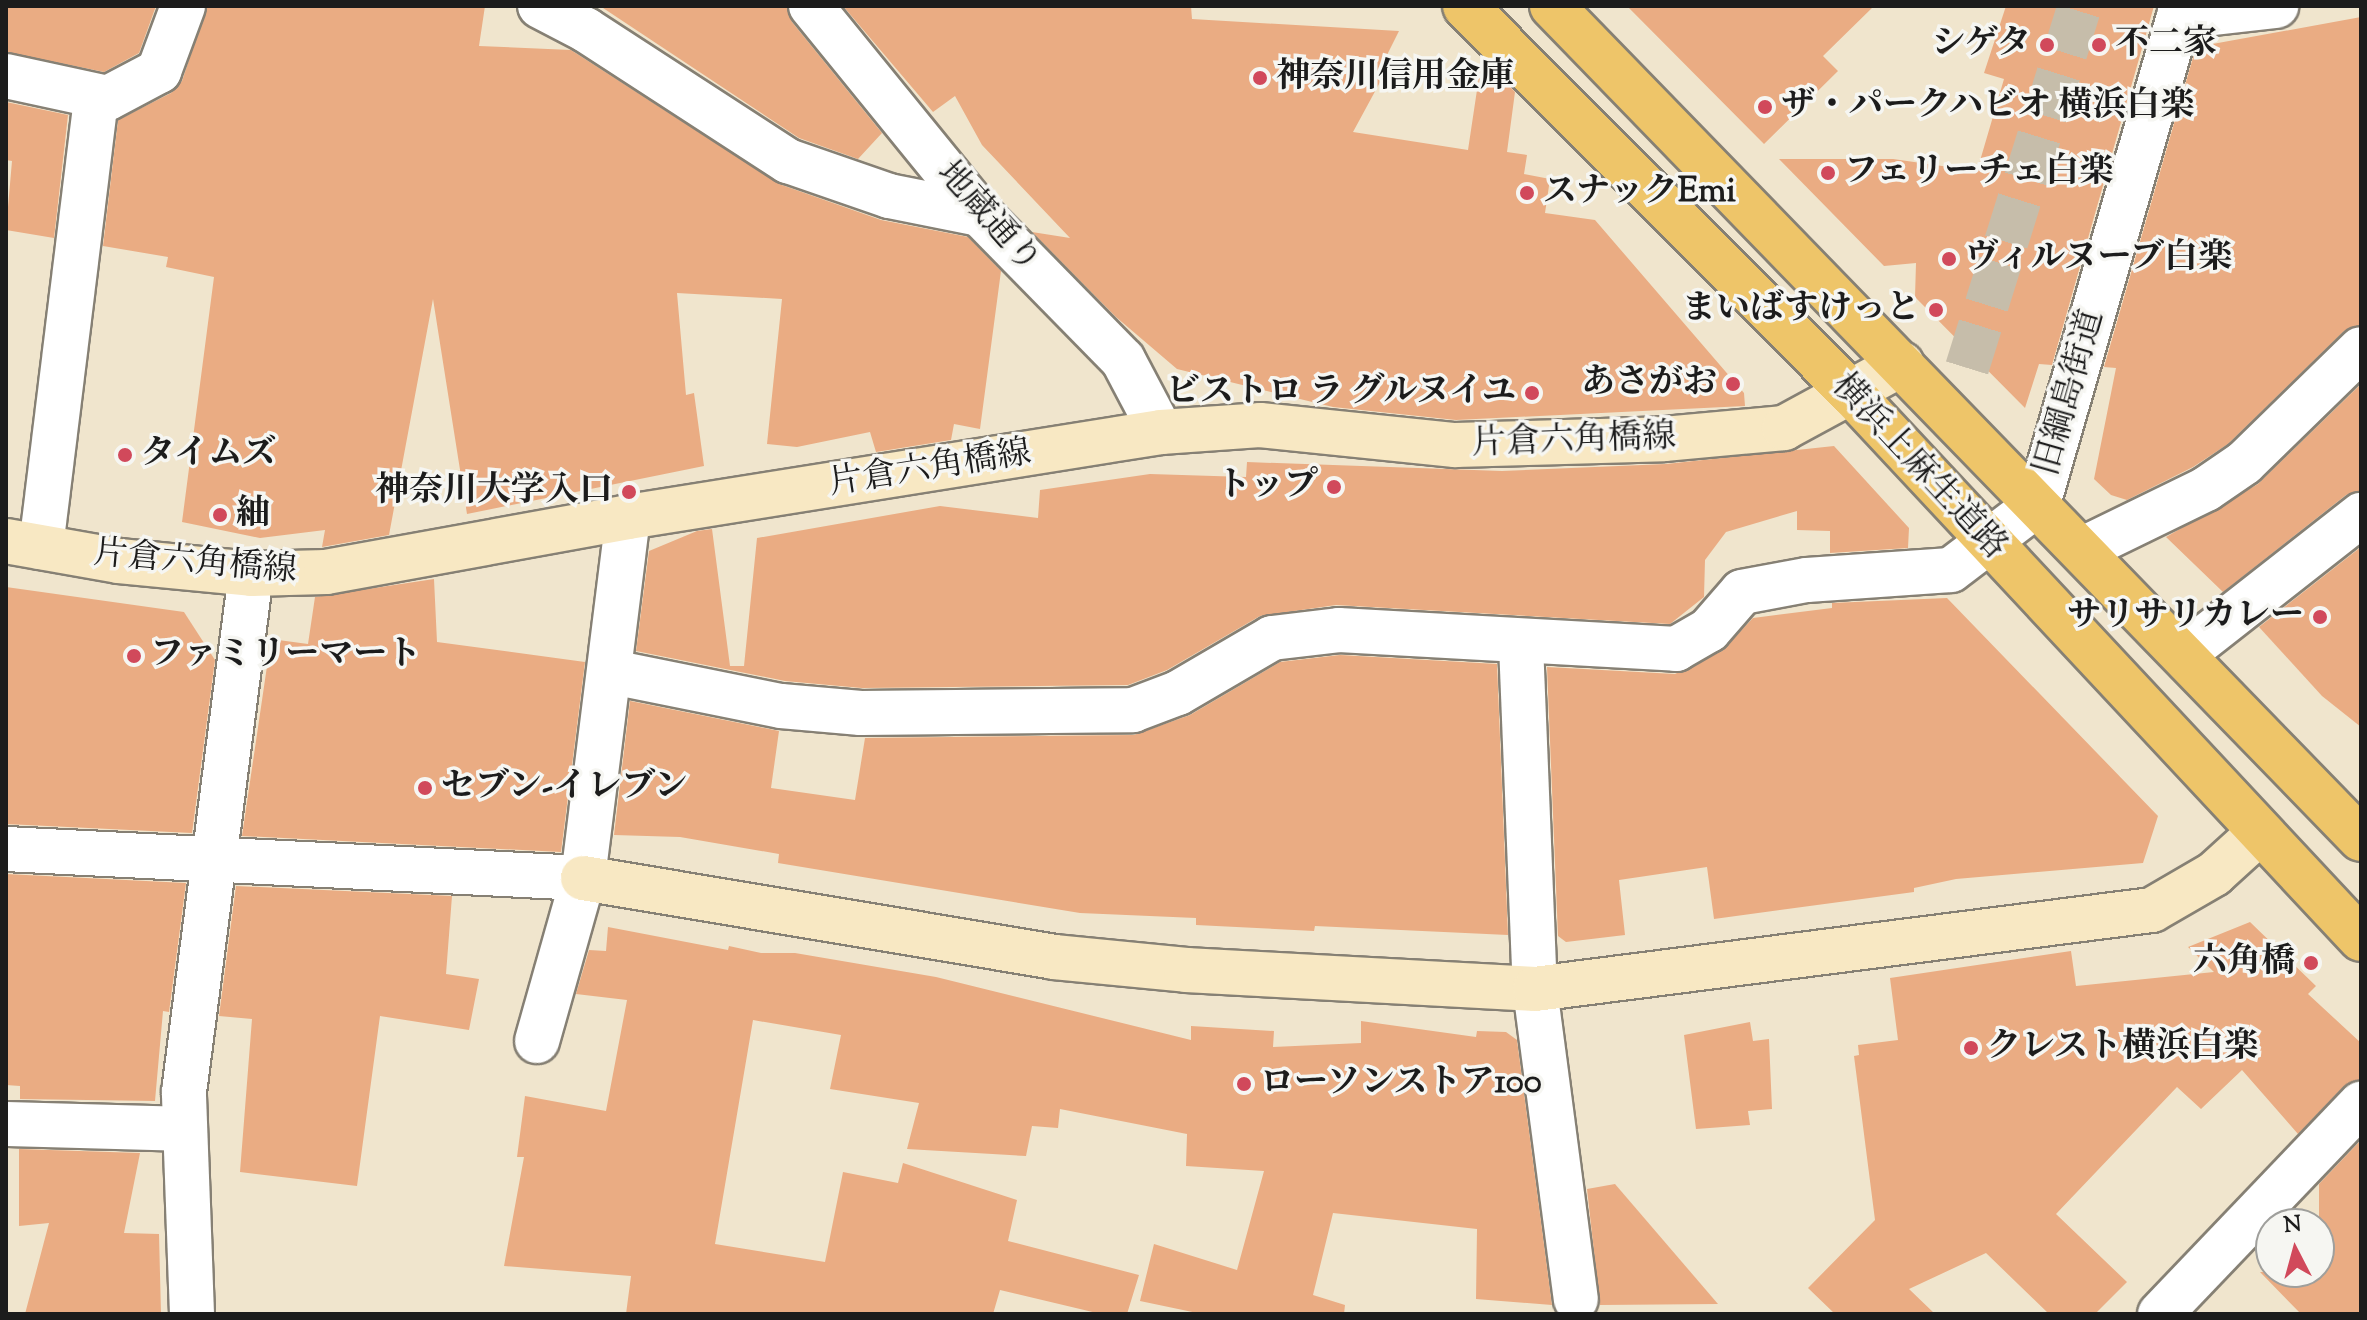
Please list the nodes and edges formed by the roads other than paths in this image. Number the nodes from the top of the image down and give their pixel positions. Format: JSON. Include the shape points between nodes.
{"nodes":[{"id":1,"x":183,"y":6,"type":"edge"},
{"id":2,"x":540,"y":6,"type":"edge"},
{"id":3,"x":811,"y":6,"type":"edge"},
{"id":4,"x":1465,"y":6,"type":"edge"},
{"id":5,"x":1552,"y":6,"type":"edge"},
{"id":6,"x":2276,"y":6,"type":"edge"},
{"id":7,"x":2180,"y":12,"type":"edge"},
{"id":8,"x":6,"y":76,"type":"edge"},
{"id":9,"x":96,"y":96,"type":"junction"},
{"id":10,"x":980,"y":214,"type":"junction"},
{"id":11,"x":2361,"y":349,"type":"edge"},
{"id":12,"x":1902,"y":364,"type":"junction"},
{"id":13,"x":1853,"y":395,"type":"junction"},
{"id":14,"x":1161,"y":432,"type":"junction"},
{"id":15,"x":2038,"y":504,"type":"junction"},
{"id":16,"x":2361,"y":515,"type":"edge"},
{"id":17,"x":628,"y":517,"type":"junction"},
{"id":18,"x":1988,"y":540,"type":"junction"},
{"id":19,"x":24,"y":544,"type":"edge"},
{"id":20,"x":2083,"y":549,"type":"junction"},
{"id":21,"x":251,"y":574,"type":"junction"},
{"id":22,"x":1521,"y":644,"type":"junction"},
{"id":23,"x":2185,"y":653,"type":"junction"},
{"id":24,"x":612,"y":672,"type":"junction"},
{"id":25,"x":2259,"y":833,"type":"junction"},
{"id":26,"x":2361,"y":839,"type":"edge"},
{"id":27,"x":6,"y":849,"type":"edge"},
{"id":28,"x":211,"y":859,"type":"junction"},
{"id":29,"x":583,"y":878,"type":"junction"},
{"id":30,"x":2361,"y":939,"type":"edge"},
{"id":31,"x":1535,"y":989,"type":"junction"},
{"id":32,"x":537,"y":1041,"type":"dead end"},
{"id":33,"x":2361,"y":1104,"type":"edge"},
{"id":34,"x":6,"y":1124,"type":"edge"},
{"id":35,"x":185,"y":1129,"type":"junction"},
{"id":36,"x":1576,"y":1299,"type":"dead end"},
{"id":37,"x":192,"y":1314,"type":"edge"},
{"id":38,"x":2160,"y":1314,"type":"edge"}],
"edges":[{"from":1,"to":9,"type":"street","via":[[159,71],[108,98]]},
{"from":2,"to":10,"type":"street","via":[[586,30],[788,161],[889,196]]},
{"from":3,"to":10,"type":"street","name":"地蔵通り"},
{"from":4,"to":13,"type":"main road","name":"横浜上麻生道路"},
{"from":5,"to":12,"type":"main road","name":"横浜上麻生道路"},
{"from":6,"to":7,"type":"street"},
{"from":7,"to":15,"type":"street","name":"旧綱島街道"},
{"from":8,"to":9,"type":"street"},
{"from":9,"to":19,"type":"street"},
{"from":10,"to":14,"type":"street","name":"地蔵通り","via":[[1123,360]]},
{"from":11,"to":20,"type":"street","via":[[2244,463],[2206,489]]},
{"from":12,"to":13,"type":"street","name":"片倉六角橋線"},
{"from":12,"to":15,"type":"main road","name":"横浜上麻生道路"},
{"from":13,"to":14,"type":"street","name":"片倉六角橋線","via":[[1784,428],[1664,439],[1455,445],[1260,425]]},
{"from":13,"to":18,"type":"main road","name":"横浜上麻生道路"},
{"from":14,"to":17,"type":"street","name":"片倉六角橋線"},
{"from":15,"to":18,"type":"street"},
{"from":15,"to":20,"type":"main road","name":"横浜上麻生道路"},
{"from":16,"to":23,"type":"street"},
{"from":17,"to":21,"type":"street","name":"片倉六角橋線","via":[[326,572]]},
{"from":17,"to":24,"type":"street"},
{"from":18,"to":22,"type":"street","via":[[1951,570],[1807,580],[1742,592],[1709,630],[1676,649]]},
{"from":18,"to":25,"type":"main road","name":"横浜上麻生道路"},
{"from":19,"to":21,"type":"street","name":"片倉六角橋線","via":[[119,561]]},
{"from":20,"to":23,"type":"main road","name":"横浜上麻生道路"},
{"from":21,"to":28,"type":"street"},
{"from":22,"to":24,"type":"street","via":[[1339,630],[1272,638],[1178,693],[1133,710],[1022,714],[861,713],[781,706]]},
{"from":22,"to":31,"type":"street"},
{"from":23,"to":26,"type":"main road","name":"横浜上麻生道路"},
{"from":24,"to":29,"type":"street"},
{"from":25,"to":30,"type":"main road","name":"横浜上麻生道路"},
{"from":25,"to":31,"type":"street","via":[[2214,874],[2152,910]]},
{"from":27,"to":28,"type":"street"},
{"from":28,"to":29,"type":"street"},
{"from":28,"to":35,"type":"street","via":[[184,1092]]},
{"from":29,"to":31,"type":"street","via":[[1054,957],[1186,970]]},
{"from":29,"to":32,"type":"street"},
{"from":31,"to":36,"type":"street"},
{"from":33,"to":38,"type":"street"},
{"from":34,"to":35,"type":"street"},
{"from":35,"to":37,"type":"street"}]}
